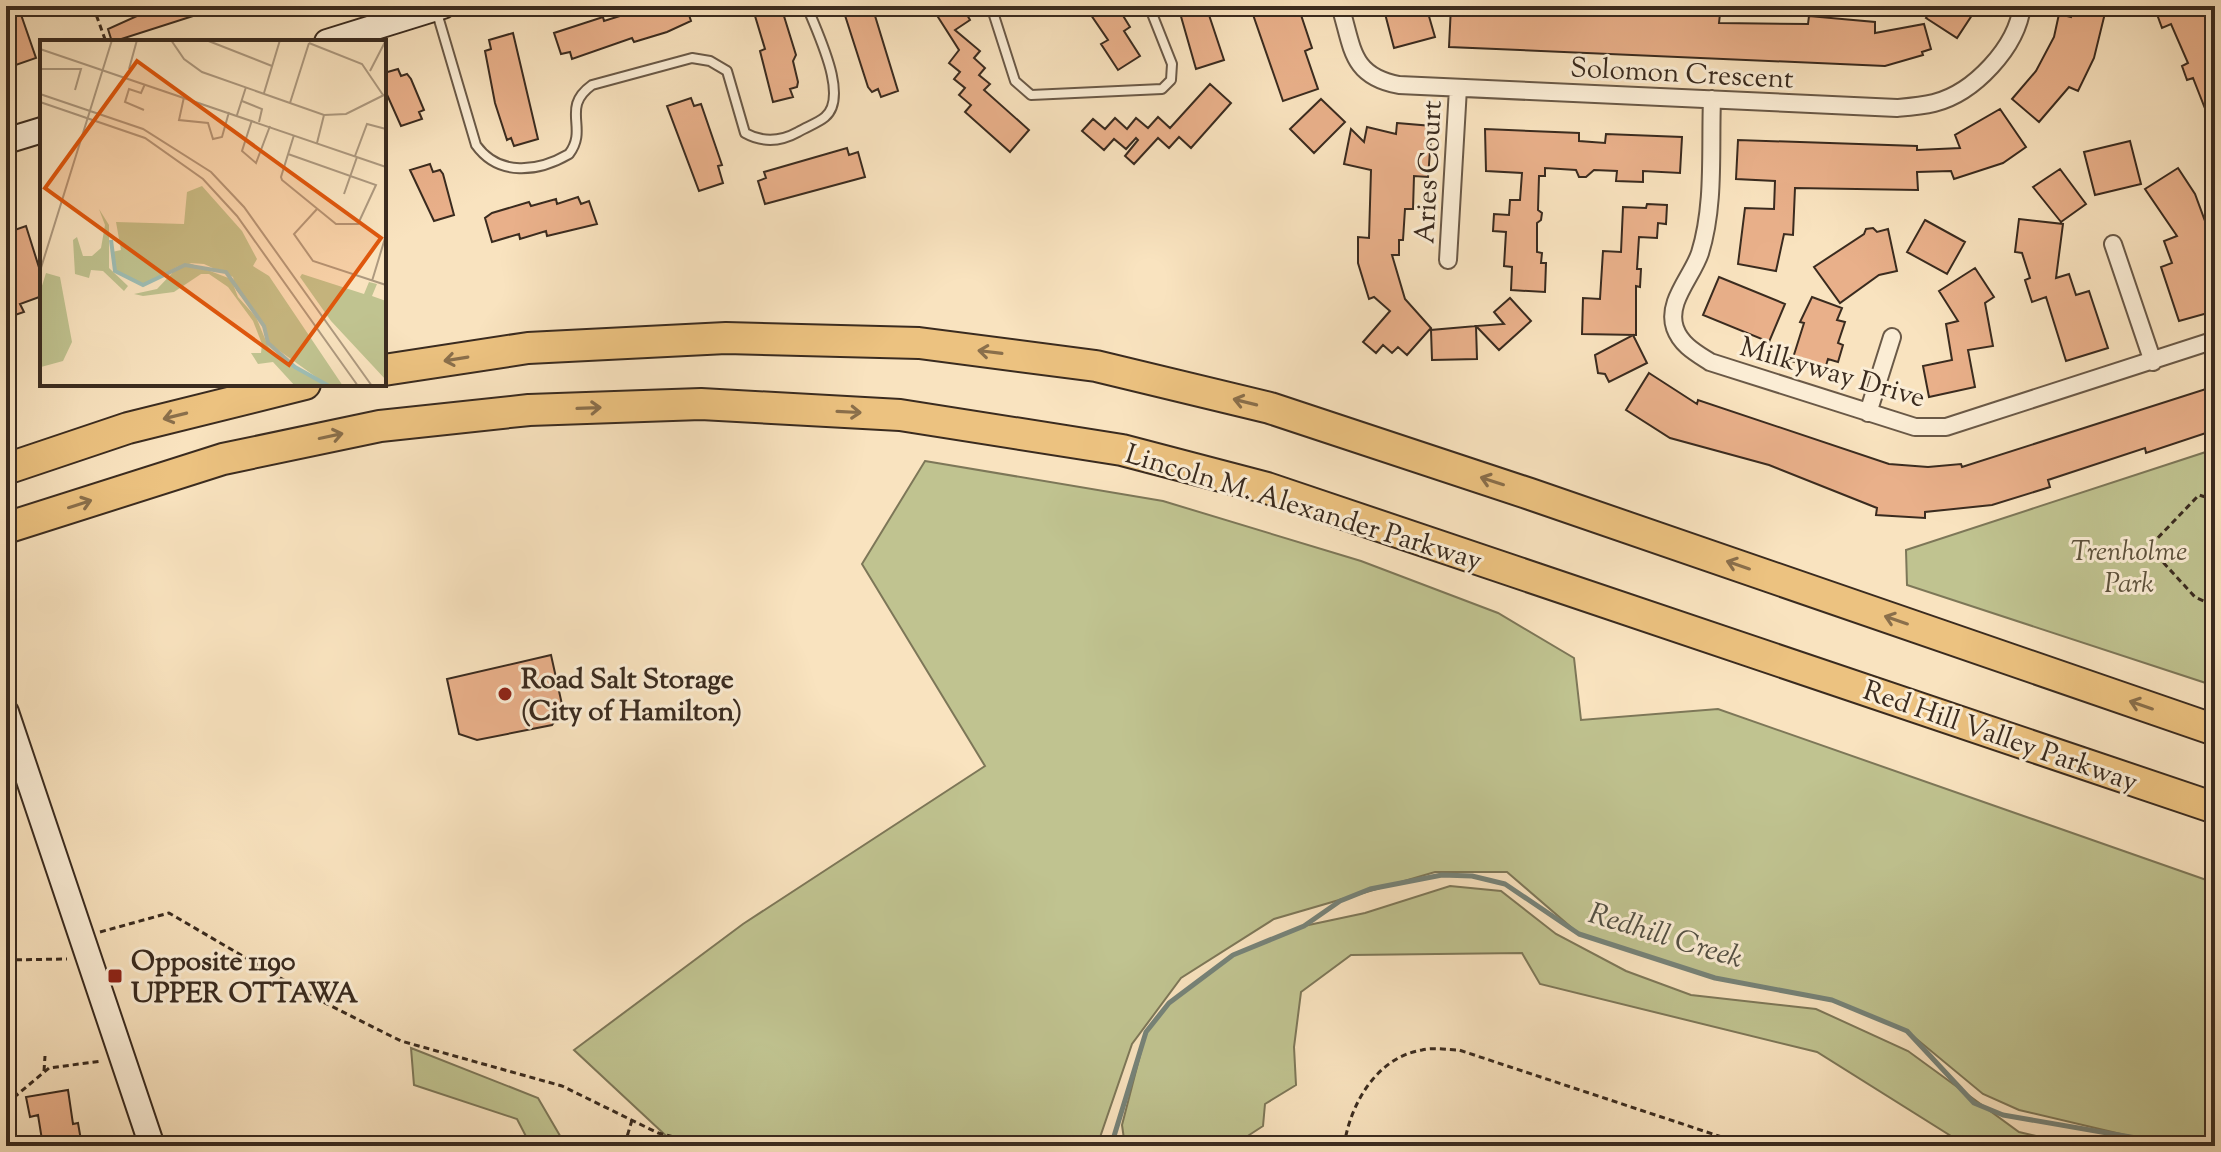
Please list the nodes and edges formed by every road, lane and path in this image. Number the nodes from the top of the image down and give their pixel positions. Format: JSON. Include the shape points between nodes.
{"nodes":[{"id":1,"x":93,"y":6,"type":"edge"},
{"id":2,"x":807,"y":6,"type":"edge"},
{"id":3,"x":991,"y":6,"type":"edge"},
{"id":4,"x":1149,"y":6,"type":"edge"},
{"id":5,"x":1340,"y":6,"type":"edge"},
{"id":6,"x":2022,"y":6,"type":"edge"},
{"id":7,"x":439,"y":7,"type":"edge"},
{"id":8,"x":105,"y":40,"type":"edge"},
{"id":9,"x":333,"y":40,"type":"edge"},
{"id":10,"x":1458,"y":88,"type":"junction"},
{"id":11,"x":1712,"y":99,"type":"junction"},
{"id":12,"x":40,"y":131,"type":"edge"},
{"id":13,"x":6,"y":141,"type":"edge"},
{"id":14,"x":2113,"y":244,"type":"dead end"},
{"id":15,"x":1448,"y":260,"type":"dead end"},
{"id":16,"x":1892,"y":337,"type":"dead end"},
{"id":17,"x":2215,"y":340,"type":"edge"},
{"id":18,"x":2153,"y":362,"type":"junction"},
{"id":19,"x":386,"y":370,"type":"edge"},
{"id":20,"x":297,"y":386,"type":"edge"},
{"id":21,"x":1868,"y":413,"type":"junction"},
{"id":22,"x":6,"y":469,"type":"edge"},
{"id":23,"x":2215,"y":500,"type":"edge"},
{"id":24,"x":6,"y":528,"type":"edge"},
{"id":25,"x":2215,"y":606,"type":"edge"},
{"id":26,"x":1787,"y":663,"type":"joint"},
{"id":27,"x":6,"y":712,"type":"edge"},
{"id":28,"x":2215,"y":730,"type":"edge"},
{"id":29,"x":2215,"y":808,"type":"edge"},
{"id":30,"x":84,"y":946,"type":"junction"},
{"id":31,"x":6,"y":960,"type":"edge"},
{"id":32,"x":45,"y":1056,"type":"dead end"},
{"id":33,"x":121,"y":1058,"type":"junction"},
{"id":34,"x":44,"y":1071,"type":"junction"},
{"id":35,"x":6,"y":1104,"type":"edge"},
{"id":36,"x":632,"y":1120,"type":"junction"},
{"id":37,"x":691,"y":1141,"type":"dead end"},
{"id":38,"x":152,"y":1146,"type":"edge"},
{"id":39,"x":639,"y":1146,"type":"edge"},
{"id":40,"x":1344,"y":1146,"type":"edge"},
{"id":41,"x":1749,"y":1146,"type":"edge"}],
"edges":[{"from":1,"to":8,"type":"path"},
{"from":2,"to":7,"type":"lane","via":[[835,83],[833,103],[827,116],[789,137],[760,141],[745,133],[727,71],[692,58],[592,85],[575,104],[577,130],[569,154],[547,167],[501,168],[486,160],[476,145]]},
{"from":3,"to":4,"type":"lane","via":[[1015,81],[1031,95],[1162,89],[1171,80],[1172,64]]},
{"from":5,"to":10,"type":"street","name":"Solomon Crescent","via":[[1357,65],[1375,80]]},
{"from":6,"to":11,"type":"street","name":"Solomon Crescent","via":[[2002,53],[1973,83],[1936,103],[1897,108]]},
{"from":7,"to":9,"type":"main road"},
{"from":10,"to":11,"type":"street","name":"Solomon Crescent"},
{"from":10,"to":15,"type":"street","name":"Aries Court"},
{"from":11,"to":21,"type":"street","name":"Milkyway Drive","via":[[1708,217],[1700,254],[1675,303],[1675,327],[1687,347],[1710,362]]},
{"from":12,"to":13,"type":"main road"},
{"from":14,"to":18,"type":"street"},
{"from":16,"to":21,"type":"street"},
{"from":17,"to":18,"type":"street","name":"Milkyway Drive"},
{"from":18,"to":21,"type":"street","name":"Milkyway Drive","via":[[1946,427],[1915,427]]},
{"from":28,"to":19,"type":"highway","one_way":true,"via":[[1270,408],[1096,366],[919,343],[726,338],[528,348]]},
{"from":20,"to":22,"type":"highway","one_way":true,"via":[[128,428]]},
{"from":23,"to":25,"type":"path","via":[[2199,495],[2149,547],[2195,597]]},
{"from":24,"to":26,"type":"highway","name":"Lincoln M. Alexander Parkway","one_way":true,"via":[[223,459],[380,426],[529,410],[701,404],[900,415],[1122,450],[1267,488]]},
{"from":26,"to":29,"type":"highway","name":"Red Hill Valley Parkway"},
{"from":27,"to":30,"type":"main road"},
{"from":30,"to":31,"type":"path"},
{"from":30,"to":33,"type":"main road"},
{"from":30,"to":36,"type":"path","via":[[169,913],[401,1041],[562,1086]]},
{"from":32,"to":34,"type":"path"},
{"from":33,"to":34,"type":"path"},
{"from":33,"to":38,"type":"main road"},
{"from":34,"to":35,"type":"path"},
{"from":36,"to":37,"type":"path"},
{"from":36,"to":39,"type":"path","via":[[626,1140]]},
{"from":40,"to":41,"type":"path","via":[[1356,1105],[1386,1065],[1421,1050],[1459,1050]]}]}
